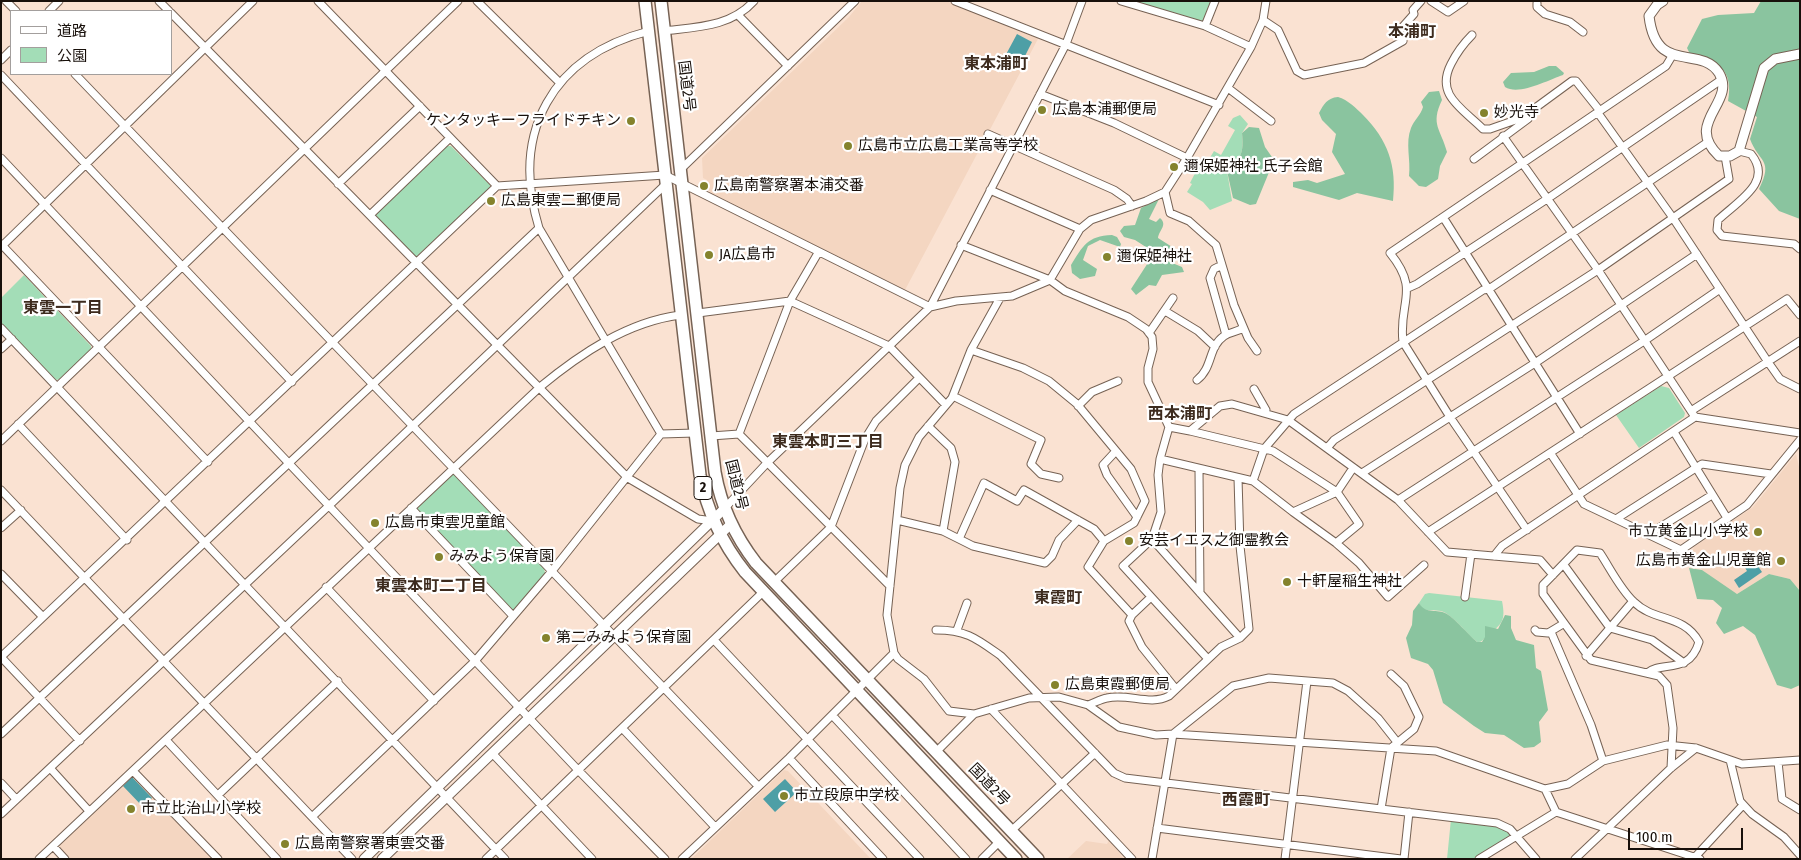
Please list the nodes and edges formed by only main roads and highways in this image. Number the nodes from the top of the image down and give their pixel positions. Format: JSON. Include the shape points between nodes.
{"nodes":[{"id":1,"x":645,"y":1,"type":"edge"},
{"id":2,"x":661,"y":1,"type":"edge"},
{"id":3,"x":1016,"y":859,"type":"edge"},
{"id":4,"x":1038,"y":859,"type":"edge"}],
"edges":[{"from":1,"to":3,"type":"highway","name":"国道2号","number":"2","via":[[695,433],[702,484],[713,521],[739,565],[763,592]]},
{"from":2,"to":4,"type":"highway","name":"国道2号","number":"2","via":[[714,472],[724,509],[750,556]]}]}
